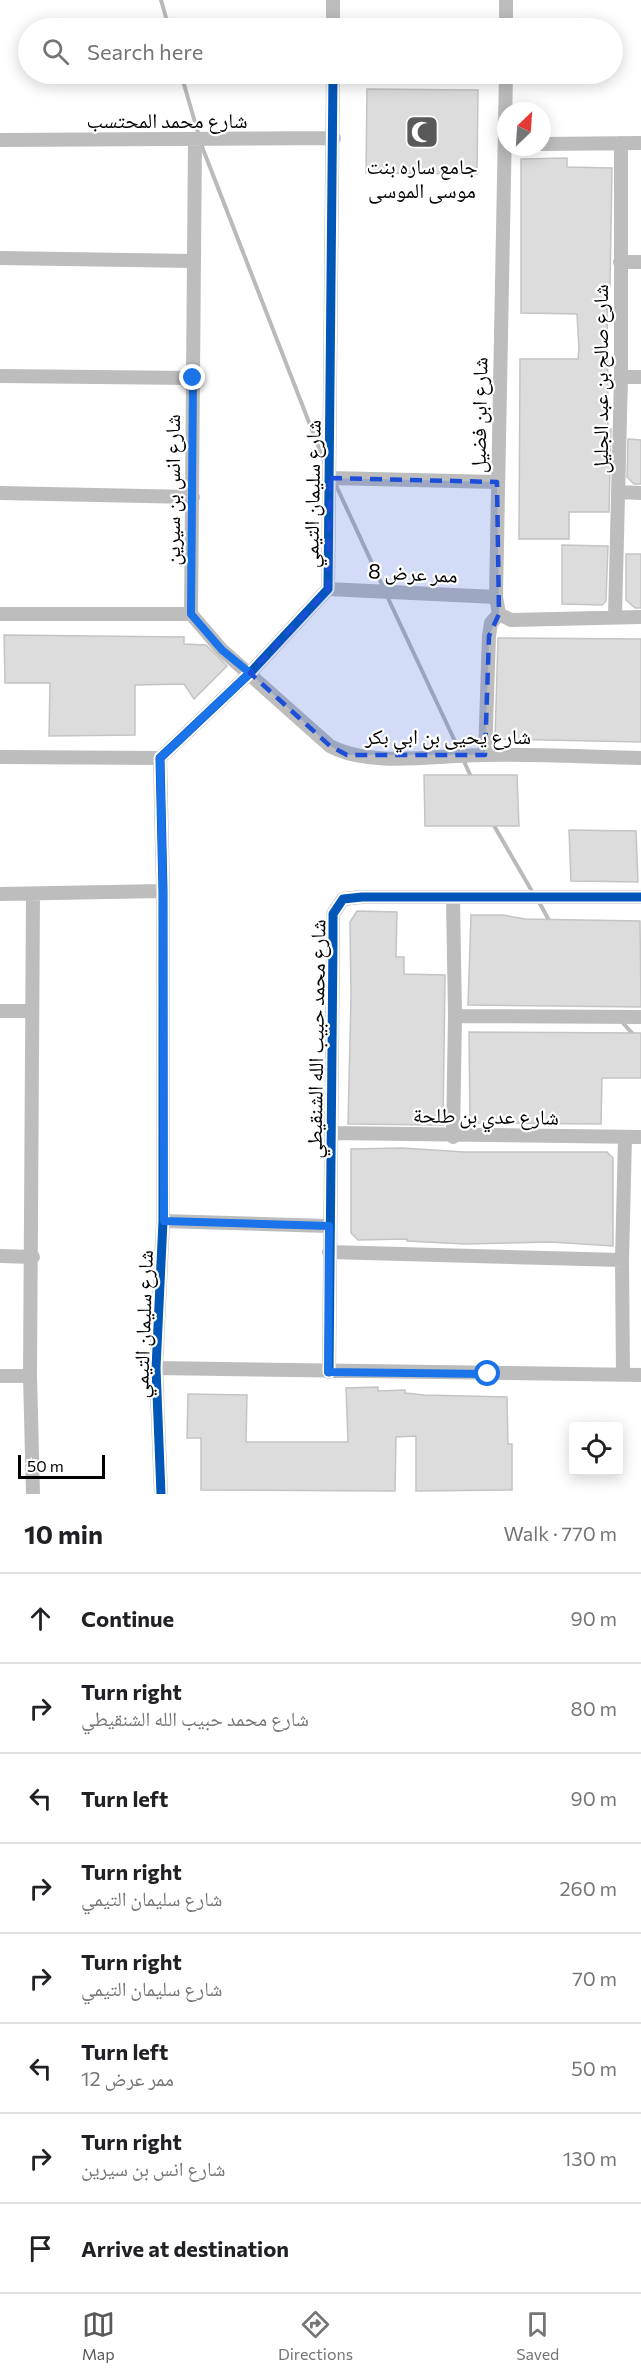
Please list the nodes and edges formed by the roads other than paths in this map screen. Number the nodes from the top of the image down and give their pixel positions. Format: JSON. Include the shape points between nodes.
{"nodes":[{"id":1,"x":333,"y":0,"type":"edge"},
{"id":2,"x":506,"y":0,"type":"edge"},
{"id":3,"x":333,"y":18,"type":"edge"},
{"id":4,"x":506,"y":18,"type":"edge"},
{"id":5,"x":333,"y":84,"type":"edge"},
{"id":6,"x":506,"y":84,"type":"edge"},
{"id":7,"x":506,"y":102,"type":"edge"},
{"id":8,"x":334,"y":138,"type":"junction"},
{"id":9,"x":0,"y":140,"type":"edge"},
{"id":10,"x":195,"y":140,"type":"junction"},
{"id":11,"x":621,"y":143,"type":"junction"},
{"id":12,"x":641,"y":143,"type":"edge"},
{"id":13,"x":551,"y":144,"type":"edge"},
{"id":14,"x":506,"y":156,"type":"edge"},
{"id":15,"x":0,"y":258,"type":"edge"},
{"id":16,"x":193,"y":261,"type":"junction"},
{"id":17,"x":620,"y":262,"type":"junction"},
{"id":18,"x":641,"y":262,"type":"edge"},
{"id":19,"x":0,"y":376,"type":"edge"},
{"id":20,"x":621,"y":377,"type":"junction"},
{"id":21,"x":641,"y":377,"type":"edge"},
{"id":22,"x":193,"y":378,"type":"junction"},
{"id":23,"x":330,"y":478,"type":"junction"},
{"id":24,"x":497,"y":482,"type":"junction"},
{"id":25,"x":619,"y":492,"type":"junction"},
{"id":26,"x":641,"y":492,"type":"edge"},
{"id":27,"x":0,"y":493,"type":"edge"},
{"id":28,"x":193,"y":497,"type":"junction"},
{"id":29,"x":328,"y":589,"type":"junction"},
{"id":30,"x":496,"y":597,"type":"junction"},
{"id":31,"x":0,"y":614,"type":"edge"},
{"id":32,"x":191,"y":614,"type":"junction"},
{"id":33,"x":499,"y":614,"type":"junction"},
{"id":34,"x":615,"y":616,"type":"junction"},
{"id":35,"x":641,"y":617,"type":"edge"},
{"id":36,"x":250,"y":673,"type":"junction"},
{"id":37,"x":485,"y":755,"type":"junction"},
{"id":38,"x":0,"y":757,"type":"edge"},
{"id":39,"x":160,"y":758,"type":"junction"},
{"id":40,"x":641,"y":758,"type":"edge"},
{"id":41,"x":163,"y":891,"type":"junction"},
{"id":42,"x":0,"y":894,"type":"edge"},
{"id":43,"x":33,"y":895,"type":"junction"},
{"id":44,"x":453,"y":897,"type":"junction"},
{"id":45,"x":641,"y":897,"type":"edge"},
{"id":46,"x":0,"y":1011,"type":"edge"},
{"id":47,"x":31,"y":1011,"type":"junction"},
{"id":48,"x":455,"y":1016,"type":"junction"},
{"id":49,"x":641,"y":1017,"type":"edge"},
{"id":50,"x":331,"y":1133,"type":"junction"},
{"id":51,"x":453,"y":1137,"type":"junction"},
{"id":52,"x":625,"y":1137,"type":"junction"},
{"id":53,"x":641,"y":1137,"type":"edge"},
{"id":54,"x":164,"y":1221,"type":"junction"},
{"id":55,"x":329,"y":1226,"type":"junction"},
{"id":56,"x":329,"y":1252,"type":"junction"},
{"id":57,"x":0,"y":1256,"type":"edge"},
{"id":58,"x":33,"y":1257,"type":"junction"},
{"id":59,"x":622,"y":1260,"type":"junction"},
{"id":60,"x":156,"y":1368,"type":"junction"},
{"id":61,"x":328,"y":1372,"type":"junction"},
{"id":62,"x":623,"y":1374,"type":"junction"},
{"id":63,"x":641,"y":1375,"type":"edge"},
{"id":64,"x":0,"y":1376,"type":"edge"},
{"id":65,"x":30,"y":1376,"type":"junction"},
{"id":66,"x":33,"y":1494,"type":"edge"},
{"id":67,"x":161,"y":1494,"type":"edge"}],
"edges":[{"from":1,"to":3,"type":"street"},
{"from":2,"to":4,"type":"street"},
{"from":5,"to":8,"type":"street","name":"شارع سليمان التيمي"},
{"from":6,"to":7,"type":"street","name":"شارع ابن فضيل"},
{"from":8,"to":10,"type":"street","name":"شارع محمد المحتسب"},
{"from":8,"to":23,"type":"street","name":"شارع سليمان التيمي"},
{"from":9,"to":10,"type":"street","name":"شارع محمد المحتسب"},
{"from":10,"to":16,"type":"street","name":"شارع انس بن سيرين"},
{"from":11,"to":12,"type":"street"},
{"from":11,"to":13,"type":"street"},
{"from":11,"to":17,"type":"street","name":"شارع صالح بن عبد الجليل"},
{"from":14,"to":24,"type":"street","name":"شارع ابن فضيل"},
{"from":15,"to":16,"type":"street"},
{"from":16,"to":22,"type":"street","name":"شارع انس بن سيرين"},
{"from":17,"to":18,"type":"street"},
{"from":17,"to":20,"type":"street","name":"شارع صالح بن عبد الجليل"},
{"from":19,"to":22,"type":"street"},
{"from":20,"to":21,"type":"street"},
{"from":20,"to":25,"type":"street","name":"شارع صالح بن عبد الجليل"},
{"from":22,"to":28,"type":"street","name":"شارع انس بن سيرين"},
{"from":23,"to":24,"type":"street"},
{"from":23,"to":29,"type":"street","name":"شارع سليمان التيمي"},
{"from":24,"to":30,"type":"street","name":"شارع ابن فضيل"},
{"from":25,"to":26,"type":"street"},
{"from":25,"to":34,"type":"street","name":"شارع صالح بن عبد الجليل"},
{"from":27,"to":28,"type":"street"},
{"from":28,"to":32,"type":"street","name":"شارع انس بن سيرين"},
{"from":29,"to":30,"type":"street","name":"ممر عرض 8"},
{"from":29,"to":36,"type":"street","name":"شارع سليمان التيمي"},
{"from":30,"to":33,"type":"street","name":"شارع ابن فضيل"},
{"from":31,"to":32,"type":"street"},
{"from":32,"to":36,"type":"street","name":"شارع يحيى بن ابي بكر","via":[[222,650]]},
{"from":33,"to":34,"type":"street","via":[[511,620]]},
{"from":33,"to":37,"type":"street","via":[[491,623],[489,636]]},
{"from":34,"to":35,"type":"street"},
{"from":36,"to":37,"type":"street","name":"شارع يحيى بن ابي بكر","via":[[330,746],[347,755]]},
{"from":36,"to":39,"type":"street","name":"شارع سليمان التيمي"},
{"from":37,"to":40,"type":"street","name":"شارع يحيى بن ابي بكر"},
{"from":38,"to":39,"type":"street"},
{"from":39,"to":41,"type":"street","name":"شارع سليمان التيمي"},
{"from":41,"to":43,"type":"street"},
{"from":41,"to":54,"type":"street","name":"شارع سليمان التيمي"},
{"from":42,"to":43,"type":"street"},
{"from":43,"to":47,"type":"street"},
{"from":44,"to":45,"type":"street","name":"شارع محمد حبيب الله الشنقيطي"},
{"from":44,"to":48,"type":"street"},
{"from":44,"to":50,"type":"street","name":"شارع محمد حبيب الله الشنقيطي","via":[[343,899],[333,914]]},
{"from":46,"to":47,"type":"street"},
{"from":47,"to":58,"type":"street"},
{"from":48,"to":49,"type":"street"},
{"from":48,"to":51,"type":"street"},
{"from":50,"to":51,"type":"street","name":"شارع عدي بن طلحة"},
{"from":50,"to":55,"type":"street","name":"شارع محمد حبيب الله الشنقيطي"},
{"from":51,"to":52,"type":"street","name":"شارع عدي بن طلحة"},
{"from":52,"to":53,"type":"street","name":"شارع عدي بن طلحة"},
{"from":52,"to":59,"type":"street"},
{"from":54,"to":55,"type":"street"},
{"from":54,"to":60,"type":"street","name":"شارع سليمان التيمي"},
{"from":55,"to":56,"type":"street","name":"شارع محمد حبيب الله الشنقيطي"},
{"from":56,"to":59,"type":"street"},
{"from":56,"to":61,"type":"street","name":"شارع محمد حبيب الله الشنقيطي"},
{"from":57,"to":58,"type":"street"},
{"from":58,"to":65,"type":"street"},
{"from":59,"to":62,"type":"street"},
{"from":60,"to":61,"type":"street"},
{"from":60,"to":67,"type":"street","name":"شارع سليمان التيمي"},
{"from":61,"to":62,"type":"street"},
{"from":62,"to":63,"type":"street"},
{"from":64,"to":65,"type":"street"},
{"from":65,"to":66,"type":"street"}]}
